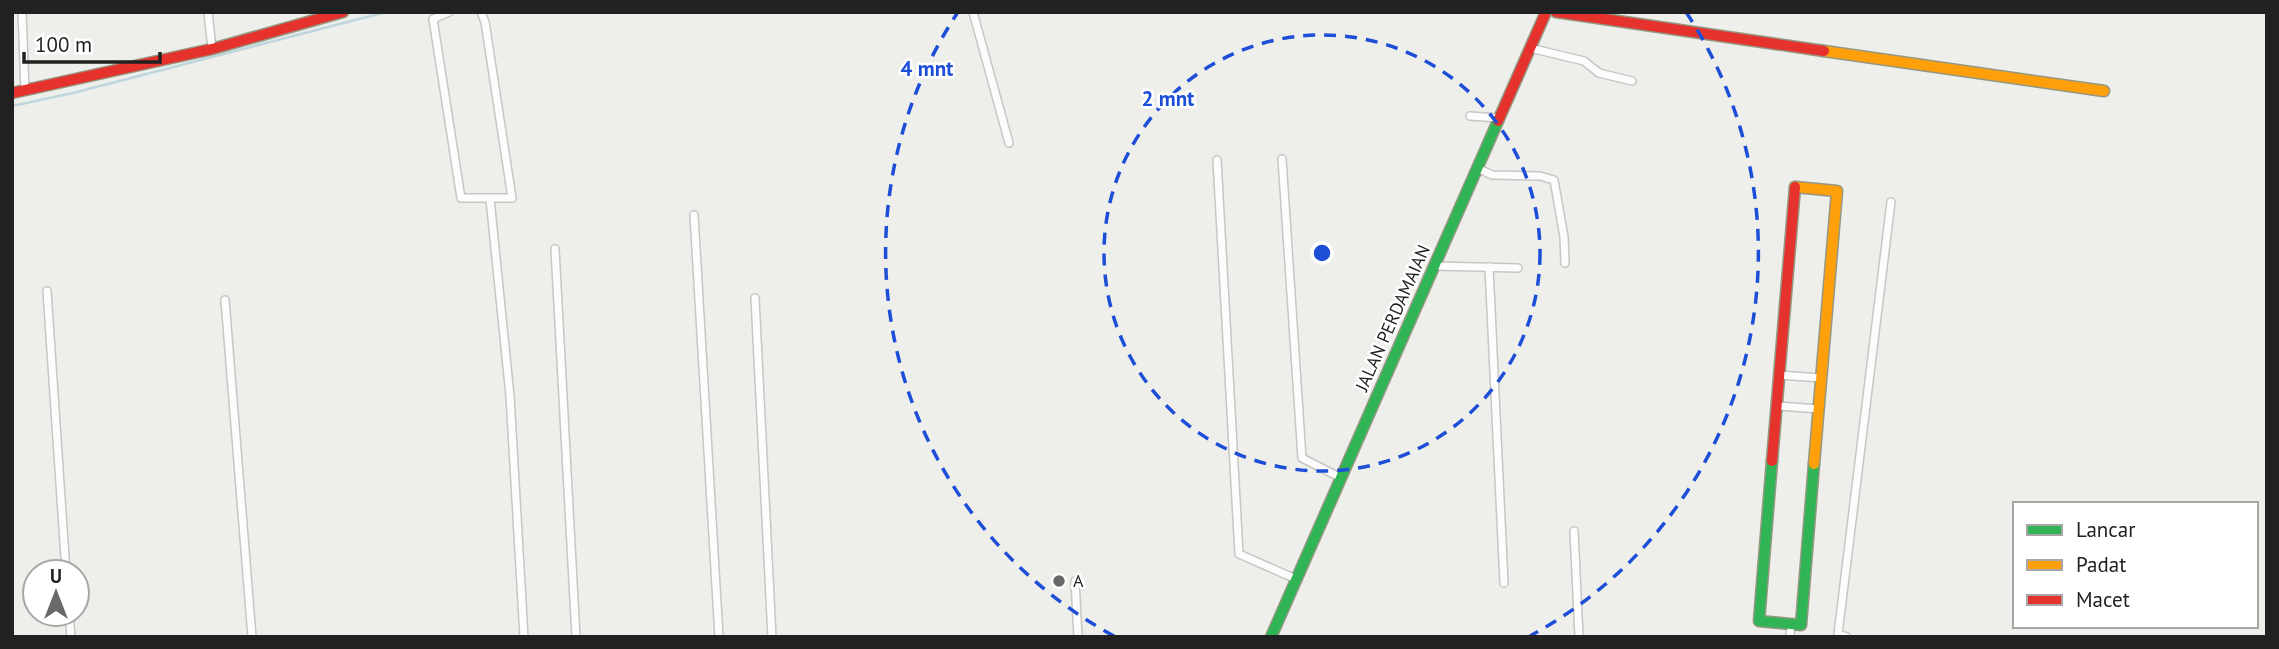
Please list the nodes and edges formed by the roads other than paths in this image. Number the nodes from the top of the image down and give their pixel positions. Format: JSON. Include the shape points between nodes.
{"nodes":[{"id":1,"x":22,"y":12,"type":"edge"},
{"id":2,"x":208,"y":12,"type":"edge"},
{"id":3,"x":343,"y":12,"type":"edge"},
{"id":4,"x":449,"y":12,"type":"edge"},
{"id":5,"x":481,"y":12,"type":"edge"},
{"id":6,"x":974,"y":12,"type":"edge"},
{"id":7,"x":1546,"y":12,"type":"edge"},
{"id":8,"x":1556,"y":12,"type":"edge"},
{"id":9,"x":1530,"y":48,"type":"junction"},
{"id":10,"x":212,"y":49,"type":"junction"},
{"id":11,"x":1632,"y":82,"type":"dead end"},
{"id":12,"x":25,"y":90,"type":"junction"},
{"id":13,"x":2104,"y":91,"type":"dead end"},
{"id":14,"x":12,"y":93,"type":"edge"},
{"id":15,"x":1470,"y":116,"type":"dead end"},
{"id":16,"x":1499,"y":118,"type":"junction"},
{"id":17,"x":1009,"y":143,"type":"dead end"},
{"id":18,"x":1282,"y":159,"type":"dead end"},
{"id":19,"x":1217,"y":160,"type":"dead end"},
{"id":20,"x":1477,"y":168,"type":"junction"},
{"id":21,"x":490,"y":199,"type":"junction"},
{"id":22,"x":1891,"y":202,"type":"dead end"},
{"id":23,"x":694,"y":215,"type":"dead end"},
{"id":24,"x":555,"y":249,"type":"dead end"},
{"id":25,"x":1565,"y":263,"type":"dead end"},
{"id":26,"x":1435,"y":266,"type":"junction"},
{"id":27,"x":1489,"y":267,"type":"junction"},
{"id":28,"x":1518,"y":268,"type":"dead end"},
{"id":29,"x":47,"y":291,"type":"dead end"},
{"id":30,"x":755,"y":298,"type":"dead end"},
{"id":31,"x":225,"y":300,"type":"dead end"},
{"id":32,"x":1779,"y":375,"type":"junction"},
{"id":33,"x":1821,"y":378,"type":"junction"},
{"id":34,"x":1777,"y":406,"type":"junction"},
{"id":35,"x":1819,"y":409,"type":"junction"},
{"id":36,"x":1341,"y":478,"type":"junction"},
{"id":37,"x":1574,"y":531,"type":"dead end"},
{"id":38,"x":65,"y":558,"type":"edge"},
{"id":39,"x":1296,"y":579,"type":"junction"},
{"id":40,"x":1075,"y":581,"type":"dead end"},
{"id":41,"x":1504,"y":583,"type":"dead end"},
{"id":42,"x":1791,"y":624,"type":"junction"},
{"id":43,"x":252,"y":637,"type":"edge"},
{"id":44,"x":524,"y":637,"type":"edge"},
{"id":45,"x":576,"y":637,"type":"edge"},
{"id":46,"x":719,"y":637,"type":"edge"},
{"id":47,"x":772,"y":637,"type":"edge"},
{"id":48,"x":1078,"y":637,"type":"edge"},
{"id":49,"x":1271,"y":637,"type":"edge"},
{"id":50,"x":1579,"y":637,"type":"edge"},
{"id":51,"x":1790,"y":637,"type":"edge"},
{"id":52,"x":1847,"y":637,"type":"edge"}],
"edges":[{"from":1,"to":12,"type":"street"},
{"from":2,"to":10,"type":"street"},
{"from":3,"to":10,"type":"street"},
{"from":4,"to":21,"type":"street","via":[[433,19],[461,198]]},
{"from":5,"to":21,"type":"street","via":[[512,198]]},
{"from":6,"to":17,"type":"street"},
{"from":7,"to":9,"type":"street","name":"JALAN PERDAMAIAN"},
{"from":8,"to":13,"type":"street"},
{"from":9,"to":11,"type":"street","via":[[1584,61],[1599,73]]},
{"from":9,"to":16,"type":"street","name":"JALAN PERDAMAIAN"},
{"from":10,"to":12,"type":"street"},
{"from":12,"to":14,"type":"street"},
{"from":15,"to":16,"type":"street"},
{"from":16,"to":20,"type":"street","name":"JALAN PERDAMAIAN"},
{"from":18,"to":36,"type":"street","via":[[1302,458]]},
{"from":19,"to":39,"type":"street","via":[[1239,554]]},
{"from":20,"to":25,"type":"street","via":[[1492,175],[1554,180]]},
{"from":20,"to":26,"type":"street","name":"JALAN PERDAMAIAN"},
{"from":21,"to":44,"type":"street","via":[[510,396]]},
{"from":22,"to":52,"type":"street","via":[[1838,634]]},
{"from":23,"to":46,"type":"street"},
{"from":24,"to":45,"type":"street"},
{"from":26,"to":27,"type":"street"},
{"from":26,"to":36,"type":"street","name":"JALAN PERDAMAIAN"},
{"from":27,"to":28,"type":"street"},
{"from":27,"to":41,"type":"street"},
{"from":29,"to":38,"type":"street"},
{"from":30,"to":47,"type":"street"},
{"from":31,"to":43,"type":"street"},
{"from":32,"to":33,"type":"street"},
{"from":32,"to":33,"type":"street","via":[[1795,187],[1837,191]]},
{"from":32,"to":34,"type":"street"},
{"from":33,"to":35,"type":"street"},
{"from":34,"to":35,"type":"street"},
{"from":34,"to":42,"type":"street","via":[[1759,621]]},
{"from":35,"to":42,"type":"street","via":[[1801,625]]},
{"from":36,"to":39,"type":"street","name":"JALAN PERDAMAIAN"},
{"from":37,"to":50,"type":"street"},
{"from":39,"to":49,"type":"street","name":"JALAN PERDAMAIAN"},
{"from":40,"to":48,"type":"street"},
{"from":42,"to":51,"type":"street"}]}
